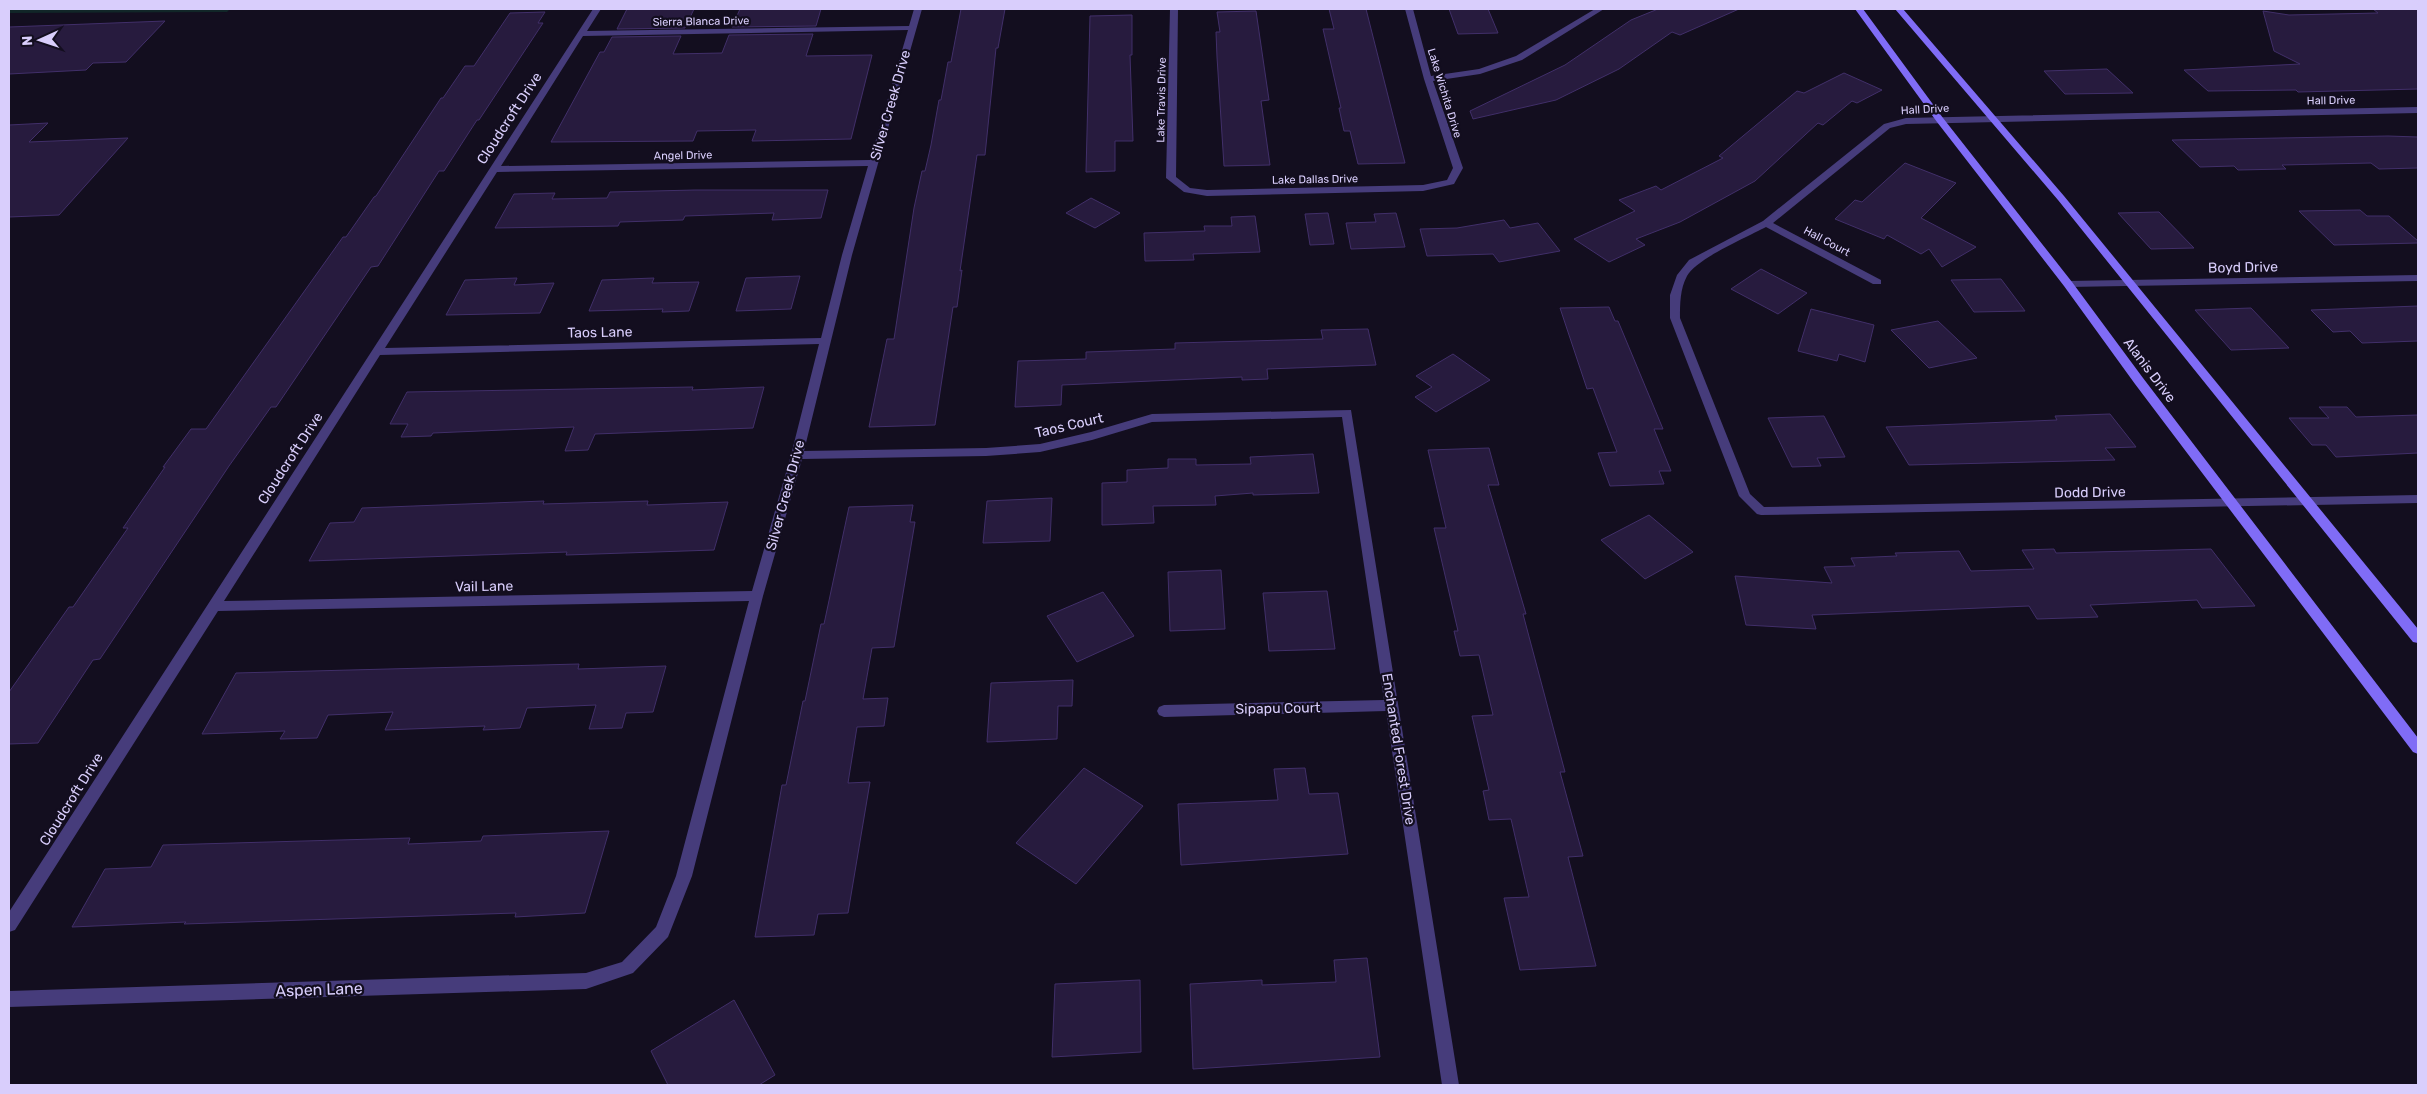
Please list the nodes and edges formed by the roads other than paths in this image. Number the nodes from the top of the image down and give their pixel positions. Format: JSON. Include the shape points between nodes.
{"nodes":[{"id":1,"x":597,"y":9,"type":"edge"},
{"id":2,"x":918,"y":9,"type":"edge"},
{"id":3,"x":1174,"y":9,"type":"edge"},
{"id":4,"x":1409,"y":9,"type":"edge"},
{"id":5,"x":1600,"y":9,"type":"edge"},
{"id":6,"x":1859,"y":9,"type":"edge"},
{"id":7,"x":1899,"y":9,"type":"edge"},
{"id":8,"x":912,"y":28,"type":"junction"},
{"id":9,"x":580,"y":34,"type":"junction"},
{"id":10,"x":1428,"y":79,"type":"junction"},
{"id":11,"x":2418,"y":110,"type":"edge"},
{"id":12,"x":1940,"y":120,"type":"junction"},
{"id":13,"x":1993,"y":120,"type":"junction"},
{"id":14,"x":873,"y":163,"type":"junction"},
{"id":15,"x":494,"y":169,"type":"junction"},
{"id":16,"x":1451,"y":182,"type":"joint"},
{"id":17,"x":1180,"y":187,"type":"joint"},
{"id":18,"x":1766,"y":223,"type":"junction"},
{"id":19,"x":2418,"y":278,"type":"edge"},
{"id":20,"x":1877,"y":282,"type":"dead end"},
{"id":21,"x":2129,"y":282,"type":"junction"},
{"id":22,"x":2068,"y":284,"type":"junction"},
{"id":23,"x":824,"y":341,"type":"junction"},
{"id":24,"x":377,"y":352,"type":"junction"},
{"id":25,"x":1347,"y":413,"type":"joint"},
{"id":26,"x":797,"y":455,"type":"junction"},
{"id":27,"x":2418,"y":499,"type":"edge"},
{"id":28,"x":2306,"y":502,"type":"junction"},
{"id":29,"x":2234,"y":504,"type":"junction"},
{"id":30,"x":1761,"y":511,"type":"joint"},
{"id":31,"x":757,"y":596,"type":"junction"},
{"id":32,"x":212,"y":606,"type":"junction"},
{"id":33,"x":2418,"y":638,"type":"edge"},
{"id":34,"x":1392,"y":705,"type":"junction"},
{"id":35,"x":1164,"y":711,"type":"dead end"},
{"id":36,"x":2418,"y":748,"type":"edge"},
{"id":37,"x":9,"y":925,"type":"edge"},
{"id":38,"x":627,"y":968,"type":"joint"},
{"id":39,"x":9,"y":999,"type":"edge"},
{"id":40,"x":1451,"y":1085,"type":"edge"}],
"edges":[{"from":1,"to":9,"type":"street","name":"Cloudcroft Drive"},
{"from":2,"to":8,"type":"street","name":"Silver Creek Drive"},
{"from":3,"to":17,"type":"street","name":"Lake Travis Drive","via":[[1171,178]]},
{"from":4,"to":10,"type":"street","name":"Lake Wichita Drive"},
{"from":5,"to":10,"type":"street","via":[[1519,58],[1480,71]]},
{"from":6,"to":12,"type":"main road","name":"Alanis Drive"},
{"from":7,"to":13,"type":"main road"},
{"from":8,"to":9,"type":"street","name":"Sierra Blanca Drive"},
{"from":8,"to":14,"type":"street","name":"Silver Creek Drive"},
{"from":9,"to":15,"type":"street","name":"Cloudcroft Drive"},
{"from":10,"to":16,"type":"street","name":"Lake Wichita Drive","via":[[1458,168]]},
{"from":11,"to":13,"type":"street","name":"Hall Drive"},
{"from":12,"to":13,"type":"street","name":"Hall Drive"},
{"from":12,"to":18,"type":"street","name":"Hall Drive","via":[[1906,121],[1887,126]]},
{"from":12,"to":22,"type":"main road","name":"Alanis Drive"},
{"from":13,"to":21,"type":"main road"},
{"from":14,"to":15,"type":"street","name":"Angel Drive"},
{"from":14,"to":23,"type":"street","name":"Silver Creek Drive"},
{"from":15,"to":24,"type":"street","name":"Cloudcroft Drive"},
{"from":16,"to":17,"type":"street","name":"Lake Dallas Drive","via":[[1413,188],[1207,192],[1193,192]]},
{"from":18,"to":20,"type":"street","name":"Hall Court"},
{"from":18,"to":30,"type":"street","name":"Hall Drive","via":[[1693,262],[1682,275],[1676,295],[1675,318],[1745,496]]},
{"from":19,"to":21,"type":"street","name":"Boyd Drive"},
{"from":21,"to":22,"type":"street","name":"Boyd Drive"},
{"from":21,"to":28,"type":"main road"},
{"from":22,"to":29,"type":"main road","name":"Alanis Drive"},
{"from":23,"to":24,"type":"street","name":"Taos Lane"},
{"from":23,"to":26,"type":"street","name":"Silver Creek Drive"},
{"from":24,"to":32,"type":"street","name":"Cloudcroft Drive"},
{"from":25,"to":26,"type":"street","name":"Taos Court","via":[[1152,418],[1040,448]]},
{"from":25,"to":34,"type":"street","name":"Enchanted Forest Drive"},
{"from":26,"to":31,"type":"street","name":"Silver Creek Drive"},
{"from":27,"to":28,"type":"street","name":"Dodd Drive"},
{"from":28,"to":29,"type":"street","name":"Dodd Drive"},
{"from":28,"to":33,"type":"main road"},
{"from":29,"to":30,"type":"street","name":"Dodd Drive"},
{"from":29,"to":36,"type":"main road","name":"Alanis Drive"},
{"from":31,"to":32,"type":"street","name":"Vail Lane"},
{"from":31,"to":38,"type":"street","name":"Silver Creek Drive","via":[[684,876],[662,932]]},
{"from":32,"to":37,"type":"street","name":"Cloudcroft Drive"},
{"from":34,"to":35,"type":"street","name":"Sipapu Court"},
{"from":34,"to":40,"type":"street","name":"Enchanted Forest Drive"},
{"from":38,"to":39,"type":"street","name":"Aspen Lane","via":[[586,981]]}]}
